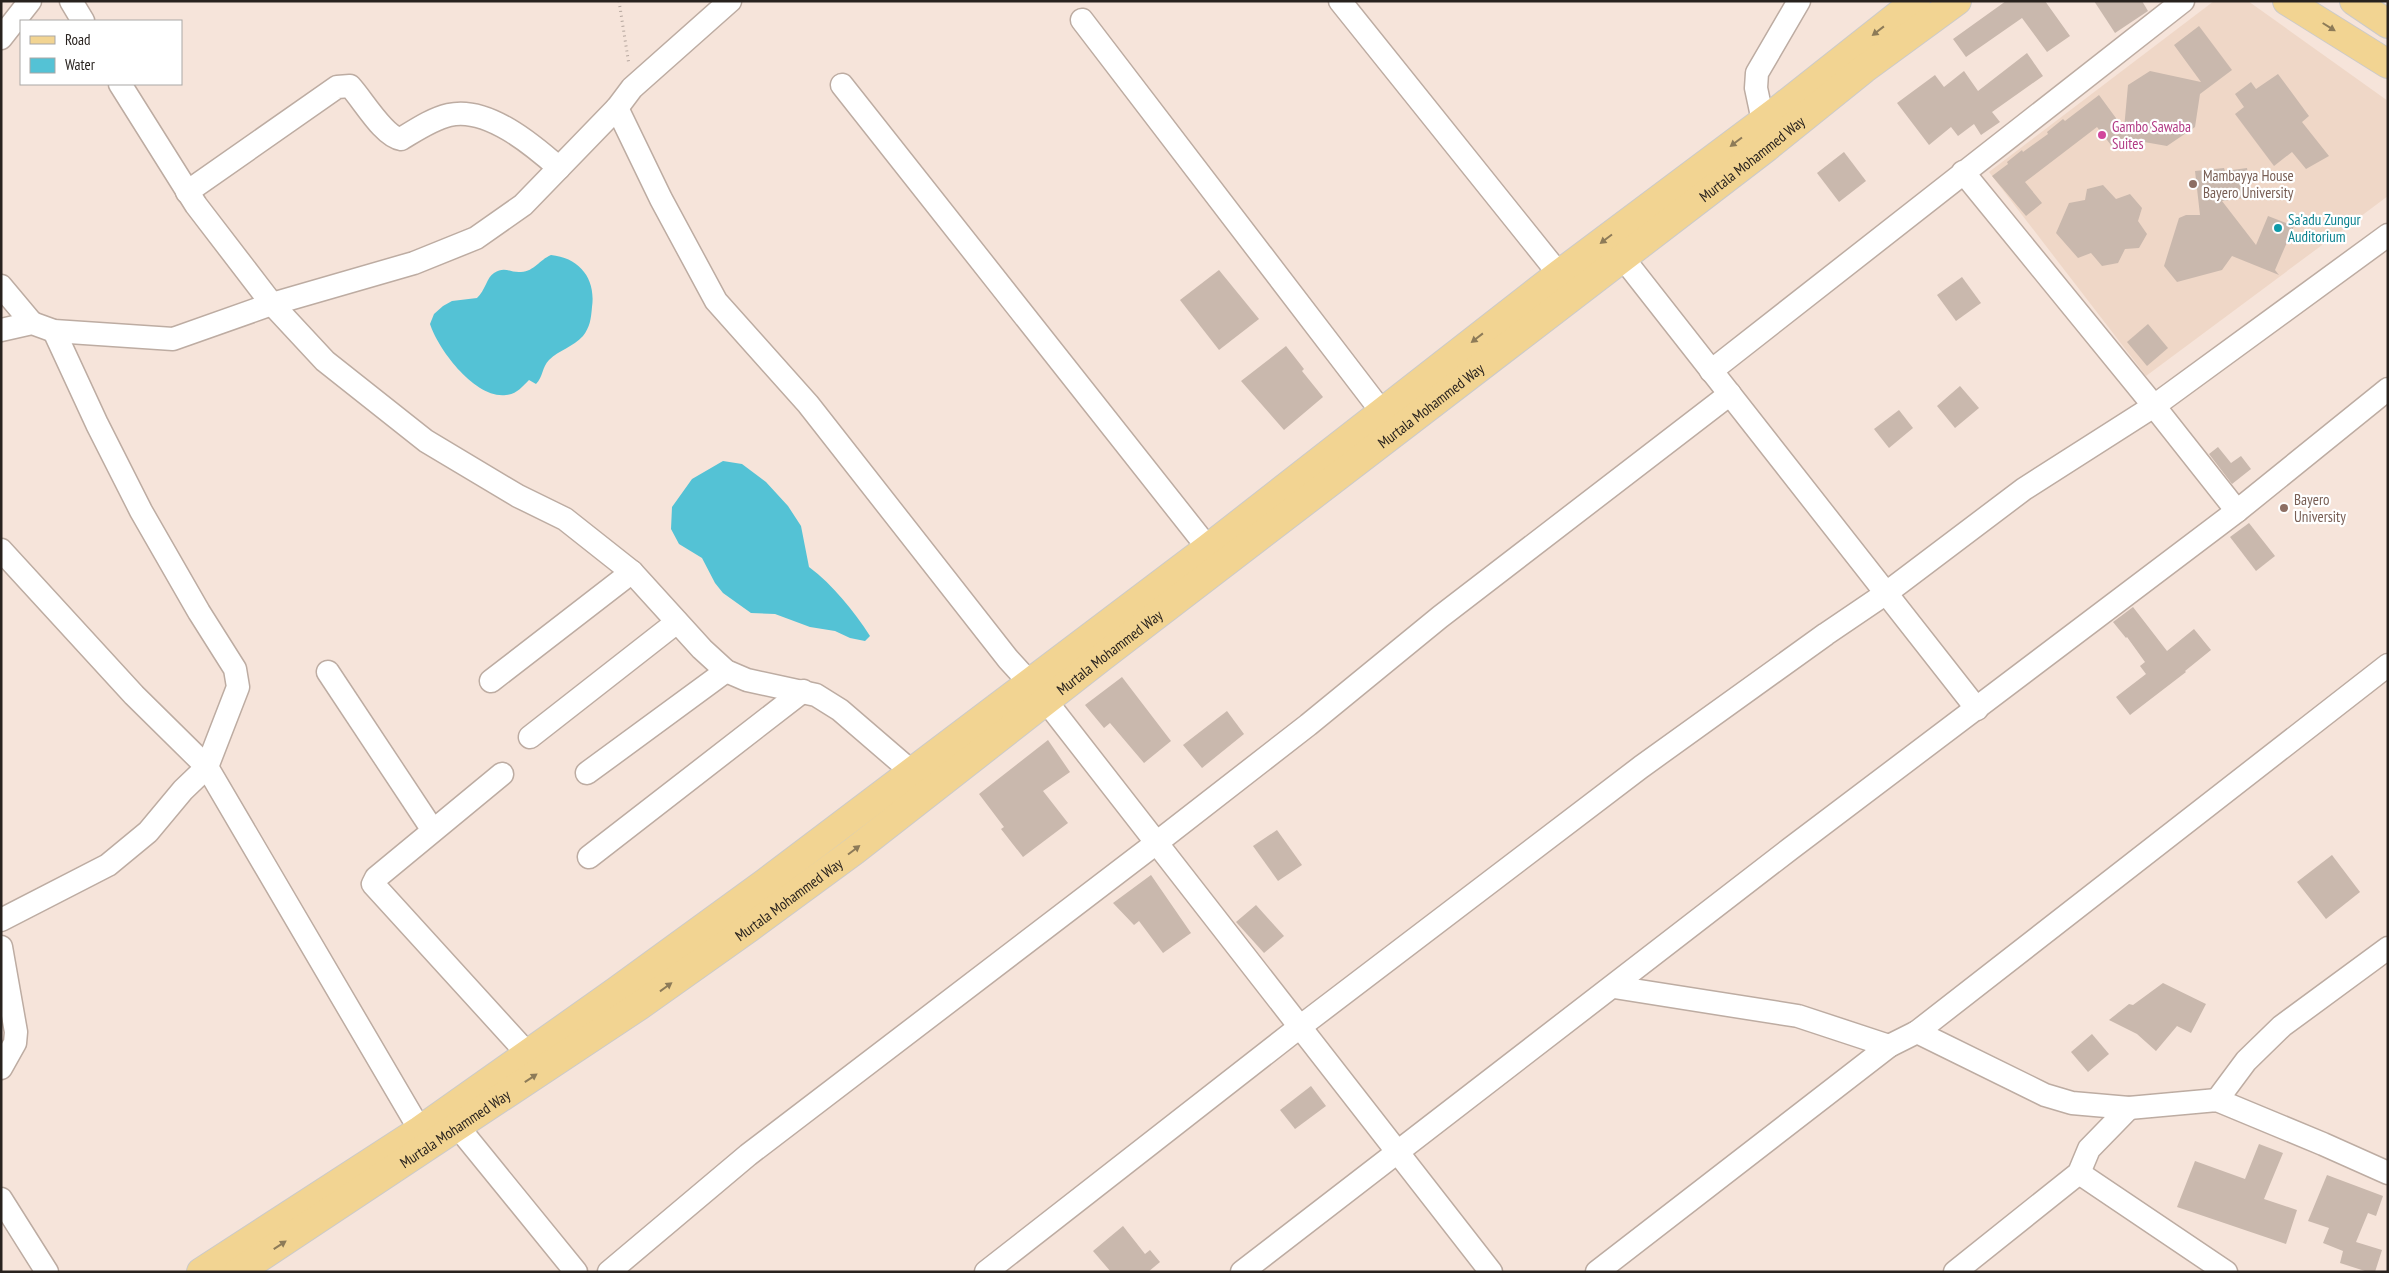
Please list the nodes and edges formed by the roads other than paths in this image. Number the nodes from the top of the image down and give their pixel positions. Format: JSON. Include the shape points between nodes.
{"nodes":[{"id":1,"x":30,"y":1,"type":"edge"},
{"id":2,"x":71,"y":1,"type":"edge"},
{"id":3,"x":730,"y":1,"type":"edge"},
{"id":4,"x":1340,"y":1,"type":"edge"},
{"id":5,"x":1799,"y":1,"type":"edge"},
{"id":6,"x":1916,"y":1,"type":"edge"},
{"id":7,"x":1956,"y":1,"type":"edge"},
{"id":8,"x":2183,"y":1,"type":"edge"},
{"id":9,"x":2287,"y":1,"type":"edge"},
{"id":10,"x":2354,"y":1,"type":"edge"},
{"id":11,"x":82,"y":20,"type":"edge"},
{"id":12,"x":1082,"y":20,"type":"dead end"},
{"id":13,"x":2388,"y":24,"type":"edge"},
{"id":14,"x":1,"y":38,"type":"edge"},
{"id":15,"x":2388,"y":64,"type":"edge"},
{"id":16,"x":121,"y":85,"type":"edge"},
{"id":17,"x":842,"y":85,"type":"dead end"},
{"id":18,"x":617,"y":108,"type":"junction"},
{"id":19,"x":1763,"y":121,"type":"junction"},
{"id":20,"x":560,"y":168,"type":"junction"},
{"id":21,"x":1963,"y":172,"type":"junction"},
{"id":22,"x":187,"y":192,"type":"junction"},
{"id":23,"x":2388,"y":235,"type":"edge"},
{"id":24,"x":1623,"y":258,"type":"junction"},
{"id":25,"x":1559,"y":274,"type":"junction"},
{"id":26,"x":1,"y":286,"type":"edge"},
{"id":27,"x":272,"y":304,"type":"junction"},
{"id":28,"x":32,"y":322,"type":"junction"},
{"id":29,"x":1,"y":330,"type":"edge"},
{"id":30,"x":54,"y":331,"type":"junction"},
{"id":31,"x":1711,"y":371,"type":"junction"},
{"id":32,"x":2388,"y":390,"type":"edge"},
{"id":33,"x":1730,"y":394,"type":"junction"},
{"id":34,"x":2154,"y":406,"type":"junction"},
{"id":35,"x":1382,"y":412,"type":"junction"},
{"id":36,"x":2237,"y":511,"type":"junction"},
{"id":37,"x":1208,"y":548,"type":"junction"},
{"id":38,"x":1,"y":550,"type":"edge"},
{"id":39,"x":632,"y":572,"type":"junction"},
{"id":40,"x":1886,"y":594,"type":"junction"},
{"id":41,"x":677,"y":622,"type":"junction"},
{"id":42,"x":2388,"y":665,"type":"edge"},
{"id":43,"x":726,"y":671,"type":"junction"},
{"id":44,"x":328,"y":672,"type":"dead end"},
{"id":45,"x":491,"y":681,"type":"dead end"},
{"id":46,"x":803,"y":691,"type":"junction"},
{"id":47,"x":1038,"y":692,"type":"junction"},
{"id":48,"x":1977,"y":709,"type":"junction"},
{"id":49,"x":530,"y":738,"type":"dead end"},
{"id":50,"x":207,"y":767,"type":"junction"},
{"id":51,"x":912,"y":772,"type":"junction"},
{"id":52,"x":587,"y":773,"type":"dead end"},
{"id":53,"x":502,"y":774,"type":"dead end"},
{"id":54,"x":432,"y":830,"type":"junction"},
{"id":55,"x":1155,"y":844,"type":"junction"},
{"id":56,"x":589,"y":857,"type":"dead end"},
{"id":57,"x":1,"y":920,"type":"edge"},
{"id":58,"x":1,"y":948,"type":"edge"},
{"id":59,"x":2388,"y":948,"type":"edge"},
{"id":60,"x":1614,"y":987,"type":"junction"},
{"id":61,"x":1301,"y":1026,"type":"junction"},
{"id":62,"x":1917,"y":1032,"type":"junction"},
{"id":63,"x":1889,"y":1046,"type":"junction"},
{"id":64,"x":527,"y":1053,"type":"junction"},
{"id":65,"x":1,"y":1068,"type":"edge"},
{"id":66,"x":2218,"y":1100,"type":"junction"},
{"id":67,"x":2129,"y":1108,"type":"junction"},
{"id":68,"x":458,"y":1127,"type":"junction"},
{"id":69,"x":420,"y":1130,"type":"junction"},
{"id":70,"x":1396,"y":1152,"type":"junction"},
{"id":71,"x":2079,"y":1173,"type":"junction"},
{"id":72,"x":2388,"y":1173,"type":"edge"},
{"id":73,"x":1,"y":1199,"type":"edge"},
{"id":74,"x":47,"y":1272,"type":"edge"},
{"id":75,"x":201,"y":1272,"type":"edge"},
{"id":76,"x":238,"y":1272,"type":"edge"},
{"id":77,"x":576,"y":1272,"type":"edge"},
{"id":78,"x":609,"y":1272,"type":"edge"},
{"id":79,"x":986,"y":1272,"type":"edge"},
{"id":80,"x":1242,"y":1272,"type":"edge"},
{"id":81,"x":1491,"y":1272,"type":"edge"},
{"id":82,"x":1597,"y":1272,"type":"edge"},
{"id":83,"x":1955,"y":1272,"type":"edge"},
{"id":84,"x":2226,"y":1272,"type":"edge"}],
"edges":[{"from":1,"to":14,"type":"street"},
{"from":2,"to":11,"type":"street"},
{"from":3,"to":18,"type":"street","via":[[632,88]]},
{"from":4,"to":25,"type":"street"},
{"from":5,"to":19,"type":"street","via":[[1757,73],[1756,88]]},
{"from":6,"to":19,"type":"main road","name":"Murtala Mohammed Way","one_way":true},
{"from":7,"to":24,"type":"main road","name":"Murtala Mohammed Way"},
{"from":8,"to":21,"type":"street"},
{"from":9,"to":15,"type":"main road","one_way":true},
{"from":10,"to":13,"type":"main road"},
{"from":12,"to":35,"type":"street"},
{"from":16,"to":22,"type":"street"},
{"from":17,"to":37,"type":"street"},
{"from":18,"to":20,"type":"street"},
{"from":18,"to":47,"type":"street","via":[[716,301],[808,404],[1008,659]]},
{"from":19,"to":25,"type":"main road","name":"Murtala Mohammed Way","one_way":true},
{"from":20,"to":22,"type":"street","via":[[526,138],[495,122],[468,114],[449,114],[401,138],[394,138],[350,86],[337,87]]},
{"from":20,"to":27,"type":"street","via":[[523,205],[476,238],[414,263]]},
{"from":21,"to":31,"type":"street"},
{"from":21,"to":34,"type":"street"},
{"from":22,"to":27,"type":"street"},
{"from":23,"to":34,"type":"street"},
{"from":24,"to":31,"type":"street"},
{"from":24,"to":47,"type":"main road","name":"Murtala Mohammed Way"},
{"from":25,"to":35,"type":"main road","name":"Murtala Mohammed Way","one_way":true},
{"from":26,"to":28,"type":"street"},
{"from":27,"to":30,"type":"street","via":[[173,339]]},
{"from":27,"to":39,"type":"street","via":[[325,361],[426,441],[518,496],[565,519]]},
{"from":28,"to":29,"type":"street"},
{"from":28,"to":30,"type":"street"},
{"from":30,"to":50,"type":"street","via":[[141,510],[198,612],[235,669],[238,687]]},
{"from":31,"to":33,"type":"street"},
{"from":32,"to":36,"type":"street"},
{"from":33,"to":40,"type":"street"},
{"from":33,"to":55,"type":"street","via":[[1440,617]]},
{"from":34,"to":36,"type":"street"},
{"from":34,"to":40,"type":"street","via":[[2024,489]]},
{"from":35,"to":37,"type":"main road","name":"Murtala Mohammed Way"},
{"from":36,"to":48,"type":"street"},
{"from":37,"to":47,"type":"main road","name":"Murtala Mohammed Way"},
{"from":38,"to":50,"type":"street","via":[[134,695]]},
{"from":39,"to":41,"type":"street"},
{"from":39,"to":45,"type":"street"},
{"from":40,"to":48,"type":"street"},
{"from":40,"to":61,"type":"street","via":[[1641,767]]},
{"from":41,"to":43,"type":"street"},
{"from":41,"to":49,"type":"street"},
{"from":42,"to":62,"type":"street"},
{"from":43,"to":46,"type":"street","via":[[747,680]]},
{"from":43,"to":52,"type":"street"},
{"from":44,"to":54,"type":"street"},
{"from":46,"to":51,"type":"street","via":[[840,710]]},
{"from":46,"to":56,"type":"street"},
{"from":47,"to":51,"type":"main road","name":"Murtala Mohammed Way"},
{"from":47,"to":55,"type":"street"},
{"from":68,"to":47,"type":"main road","name":"Murtala Mohammed Way","one_way":true,"via":[[639,1006],[854,851]]},
{"from":48,"to":60,"type":"street"},
{"from":50,"to":57,"type":"street","via":[[182,790],[148,832],[108,865]]},
{"from":50,"to":69,"type":"street"},
{"from":51,"to":64,"type":"main road","name":"Murtala Mohammed Way","via":[[615,992]]},
{"from":53,"to":54,"type":"street"},
{"from":54,"to":64,"type":"street","via":[[373,884]]},
{"from":55,"to":61,"type":"street"},
{"from":55,"to":78,"type":"street","via":[[748,1155]]},
{"from":58,"to":65,"type":"street","via":[[16,1032],[15,1043]]},
{"from":59,"to":66,"type":"street","via":[[2282,1026],[2246,1061]]},
{"from":60,"to":63,"type":"street","via":[[1798,1016]]},
{"from":60,"to":70,"type":"street"},
{"from":61,"to":70,"type":"street"},
{"from":61,"to":79,"type":"street"},
{"from":62,"to":63,"type":"street"},
{"from":62,"to":67,"type":"street","via":[[2045,1095],[2072,1102]]},
{"from":63,"to":82,"type":"street"},
{"from":64,"to":69,"type":"main road","name":"Murtala Mohammed Way"},
{"from":66,"to":67,"type":"street"},
{"from":66,"to":72,"type":"street"},
{"from":67,"to":71,"type":"street","via":[[2089,1149]]},
{"from":76,"to":68,"type":"main road","name":"Murtala Mohammed Way","one_way":true},
{"from":68,"to":77,"type":"street"},
{"from":69,"to":75,"type":"main road","name":"Murtala Mohammed Way"},
{"from":70,"to":80,"type":"street"},
{"from":70,"to":81,"type":"street"},
{"from":71,"to":83,"type":"street"},
{"from":71,"to":84,"type":"street"},
{"from":73,"to":74,"type":"street"}]}
